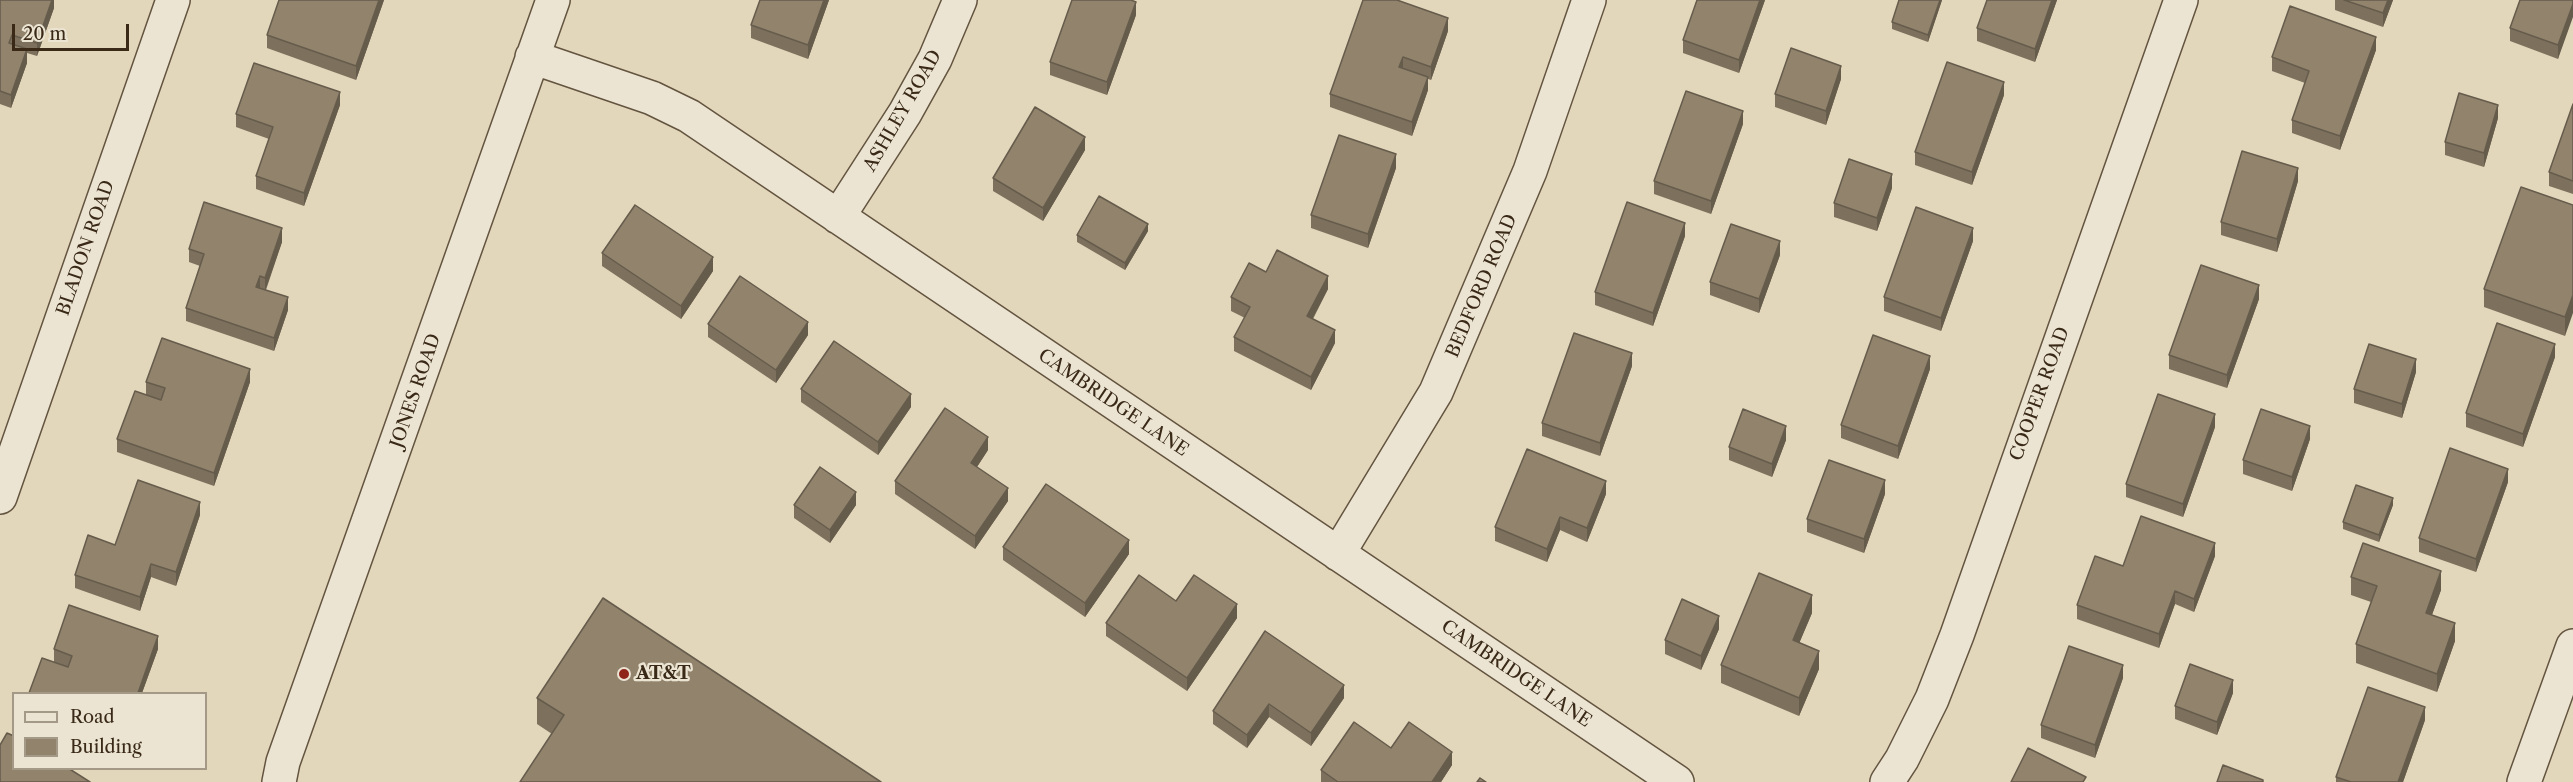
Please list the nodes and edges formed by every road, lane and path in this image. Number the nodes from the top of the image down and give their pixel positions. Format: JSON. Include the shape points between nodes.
{"nodes":[{"id":1,"x":173,"y":0,"type":"edge"},
{"id":2,"x":553,"y":0,"type":"edge"},
{"id":3,"x":960,"y":0,"type":"edge"},
{"id":4,"x":1589,"y":0,"type":"edge"},
{"id":5,"x":2181,"y":0,"type":"edge"},
{"id":6,"x":532,"y":57,"type":"junction"},
{"id":7,"x":838,"y":217,"type":"junction"},
{"id":8,"x":0,"y":497,"type":"edge"},
{"id":9,"x":1338,"y":554,"type":"junction"},
{"id":10,"x":2573,"y":646,"type":"edge"},
{"id":11,"x":279,"y":782,"type":"edge"},
{"id":12,"x":1677,"y":782,"type":"edge"},
{"id":13,"x":1887,"y":782,"type":"edge"},
{"id":14,"x":2524,"y":782,"type":"edge"}],
"edges":[{"from":1,"to":8,"type":"street","name":"BLADON ROAD"},
{"from":2,"to":6,"type":"street","name":"JONES ROAD"},
{"from":3,"to":7,"type":"street","name":"ASHLEY ROAD","via":[[935,59],[905,113]]},
{"from":4,"to":9,"type":"street","name":"BEDFORD ROAD","via":[[1530,171],[1437,392]]},
{"from":5,"to":13,"type":"street","name":"COOPER ROAD","via":[[1957,634],[1932,699]]},
{"from":6,"to":7,"type":"street","name":"CAMBRIDGE LANE","via":[[652,98],[689,116]]},
{"from":6,"to":11,"type":"street","name":"JONES ROAD"},
{"from":7,"to":9,"type":"street","name":"CAMBRIDGE LANE"},
{"from":9,"to":12,"type":"street","name":"CAMBRIDGE LANE"},
{"from":10,"to":14,"type":"street"}]}
